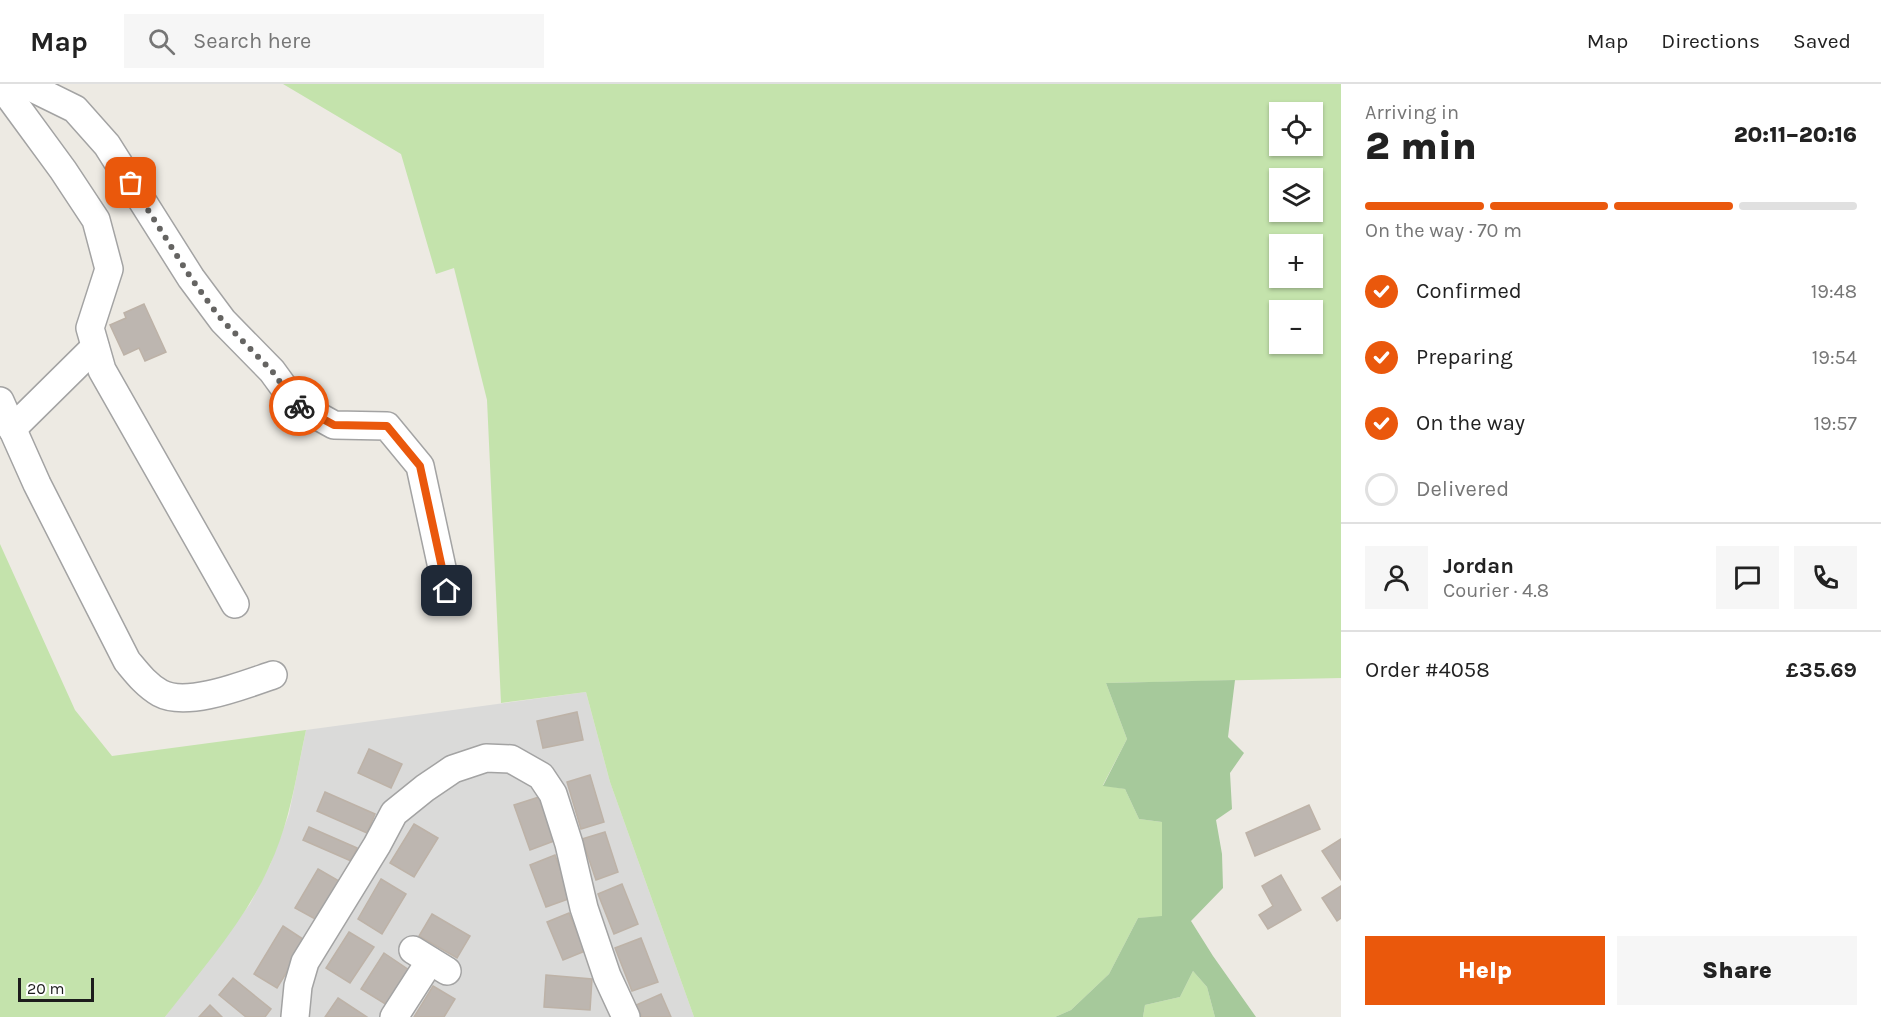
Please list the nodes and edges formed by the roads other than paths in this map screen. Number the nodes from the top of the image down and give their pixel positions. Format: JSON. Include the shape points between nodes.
{"nodes":[{"id":1,"x":0,"y":84,"type":"edge"},
{"id":2,"x":24,"y":84,"type":"edge"},
{"id":3,"x":95,"y":347,"type":"junction"},
{"id":4,"x":0,"y":401,"type":"edge"},
{"id":5,"x":12,"y":429,"type":"junction"},
{"id":6,"x":447,"y":591,"type":"dead end"},
{"id":7,"x":235,"y":604,"type":"dead end"},
{"id":8,"x":273,"y":675,"type":"dead end"},
{"id":9,"x":430,"y":961,"type":"dead end"},
{"id":10,"x":295,"y":1017,"type":"edge"},
{"id":11,"x":394,"y":1017,"type":"edge"},
{"id":12,"x":626,"y":1017,"type":"edge"}],
"edges":[{"from":1,"to":3,"type":"lane","via":[[96,220],[109,269],[90,328]]},
{"from":2,"to":6,"type":"lane","via":[[75,109],[107,145],[197,287],[296,404],[334,425],[387,426],[420,466]]},
{"from":3,"to":5,"type":"lane"},
{"from":3,"to":7,"type":"lane","via":[[102,370]]},
{"from":4,"to":5,"type":"lane"},
{"from":5,"to":8,"type":"lane","via":[[127,661],[147,684],[163,695],[183,698],[228,690]]},
{"from":9,"to":11,"type":"lane"},
{"from":10,"to":12,"type":"lane","via":[[304,962],[394,813],[453,769],[486,758],[511,759],[541,776],[553,794],[584,908]]}]}
